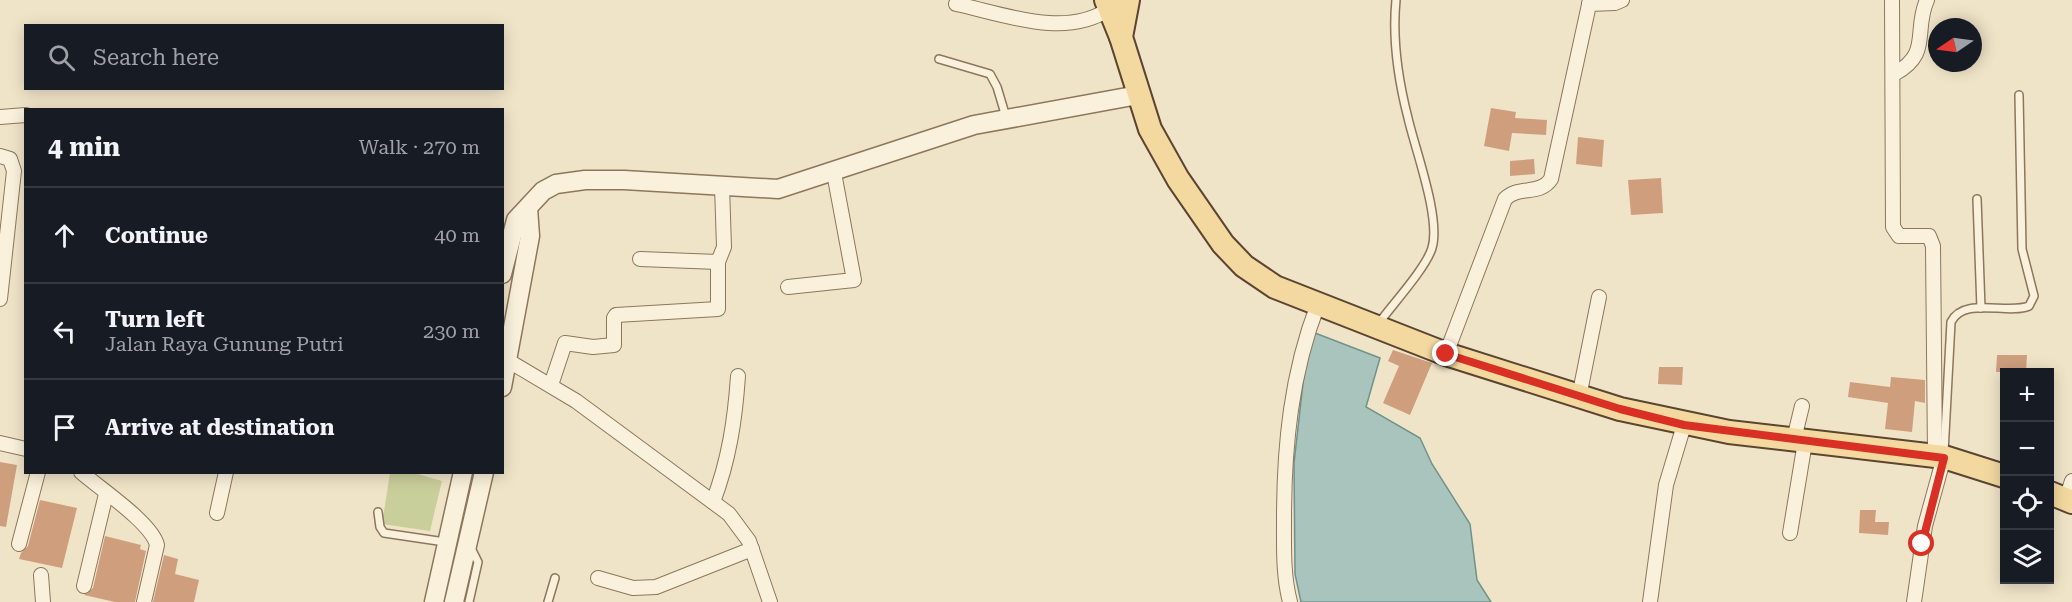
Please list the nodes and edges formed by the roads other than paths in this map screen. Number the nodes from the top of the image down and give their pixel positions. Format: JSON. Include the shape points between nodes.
{"nodes":[{"id":1,"x":1396,"y":0,"type":"edge"},
{"id":2,"x":1622,"y":0,"type":"edge"},
{"id":3,"x":1892,"y":0,"type":"edge"},
{"id":4,"x":1928,"y":0,"type":"edge"},
{"id":5,"x":1589,"y":2,"type":"edge"},
{"id":6,"x":1114,"y":3,"type":"edge"},
{"id":7,"x":956,"y":4,"type":"dead end"},
{"id":8,"x":939,"y":59,"type":"dead end"},
{"id":9,"x":1893,"y":74,"type":"junction"},
{"id":10,"x":1138,"y":95,"type":"junction"},
{"id":11,"x":2019,"y":95,"type":"dead end"},
{"id":12,"x":24,"y":115,"type":"edge"},
{"id":13,"x":0,"y":117,"type":"edge"},
{"id":14,"x":1006,"y":117,"type":"junction"},
{"id":15,"x":2,"y":156,"type":"edge"},
{"id":16,"x":834,"y":173,"type":"junction"},
{"id":17,"x":722,"y":186,"type":"junction"},
{"id":18,"x":1977,"y":199,"type":"dead end"},
{"id":19,"x":528,"y":207,"type":"junction"},
{"id":20,"x":640,"y":259,"type":"dead end"},
{"id":21,"x":718,"y":262,"type":"junction"},
{"id":22,"x":504,"y":265,"type":"edge"},
{"id":23,"x":788,"y":287,"type":"dead end"},
{"id":24,"x":1599,"y":297,"type":"dead end"},
{"id":25,"x":0,"y":299,"type":"edge"},
{"id":26,"x":1318,"y":304,"type":"junction"},
{"id":27,"x":1981,"y":308,"type":"junction"},
{"id":28,"x":1376,"y":328,"type":"junction"},
{"id":29,"x":1446,"y":354,"type":"junction"},
{"id":30,"x":505,"y":359,"type":"edge"},
{"id":31,"x":738,"y":376,"type":"dead end"},
{"id":32,"x":551,"y":385,"type":"junction"},
{"id":33,"x":1580,"y":397,"type":"junction"},
{"id":34,"x":1802,"y":405,"type":"dead end"},
{"id":35,"x":1684,"y":425,"type":"junction"},
{"id":36,"x":1800,"y":440,"type":"junction"},
{"id":37,"x":0,"y":444,"type":"edge"},
{"id":38,"x":24,"y":449,"type":"edge"},
{"id":39,"x":1939,"y":457,"type":"junction"},
{"id":40,"x":37,"y":474,"type":"edge"},
{"id":41,"x":83,"y":474,"type":"edge"},
{"id":42,"x":226,"y":474,"type":"edge"},
{"id":43,"x":463,"y":474,"type":"edge"},
{"id":44,"x":484,"y":474,"type":"edge"},
{"id":45,"x":2000,"y":475,"type":"edge"},
{"id":46,"x":106,"y":494,"type":"junction"},
{"id":47,"x":713,"y":502,"type":"junction"},
{"id":48,"x":378,"y":512,"type":"dead end"},
{"id":49,"x":217,"y":513,"type":"dead end"},
{"id":50,"x":1790,"y":533,"type":"dead end"},
{"id":51,"x":448,"y":542,"type":"junction"},
{"id":52,"x":19,"y":544,"type":"dead end"},
{"id":53,"x":468,"y":544,"type":"junction"},
{"id":54,"x":752,"y":549,"type":"junction"},
{"id":55,"x":41,"y":575,"type":"dead end"},
{"id":56,"x":555,"y":578,"type":"dead end"},
{"id":57,"x":598,"y":578,"type":"dead end"},
{"id":58,"x":84,"y":586,"type":"dead end"},
{"id":59,"x":44,"y":602,"type":"edge"},
{"id":60,"x":144,"y":602,"type":"edge"},
{"id":61,"x":434,"y":602,"type":"edge"},
{"id":62,"x":454,"y":602,"type":"edge"},
{"id":63,"x":469,"y":602,"type":"edge"},
{"id":64,"x":548,"y":602,"type":"edge"},
{"id":65,"x":770,"y":602,"type":"edge"},
{"id":66,"x":1290,"y":602,"type":"edge"},
{"id":67,"x":1650,"y":602,"type":"edge"},
{"id":68,"x":1914,"y":602,"type":"edge"}],
"edges":[{"from":1,"to":28,"type":"lane","via":[[1396,63],[1429,200],[1432,248]]},
{"from":2,"to":5,"type":"street"},
{"from":3,"to":9,"type":"street"},
{"from":4,"to":9,"type":"street","via":[[1919,49],[1909,64]]},
{"from":5,"to":29,"type":"street","via":[[1551,179],[1543,188],[1515,192],[1504,199]]},
{"from":6,"to":7,"type":"street","via":[[1087,21],[1056,23]]},
{"from":6,"to":10,"type":"main road"},
{"from":8,"to":14,"type":"lane","via":[[990,74]]},
{"from":9,"to":39,"type":"street","via":[[1894,231],[1903,237],[1929,236],[1933,246]]},
{"from":10,"to":14,"type":"street"},
{"from":10,"to":26,"type":"main road","via":[[1150,129],[1178,179],[1222,244],[1244,266],[1275,287]]},
{"from":11,"to":27,"type":"lane","via":[[2022,249],[2034,296],[2029,306],[2022,309]]},
{"from":12,"to":13,"type":"street"},
{"from":14,"to":16,"type":"street","via":[[942,133]]},
{"from":15,"to":25,"type":"street","via":[[10,159],[14,171]]},
{"from":16,"to":17,"type":"street","via":[[778,189]]},
{"from":16,"to":23,"type":"street","via":[[854,280]]},
{"from":17,"to":19,"type":"street","via":[[624,180],[567,182],[543,191]]},
{"from":17,"to":21,"type":"street","via":[[724,247]]},
{"from":18,"to":27,"type":"lane"},
{"from":19,"to":22,"type":"street","via":[[513,224]]},
{"from":19,"to":30,"type":"street","via":[[530,236]]},
{"from":20,"to":21,"type":"street"},
{"from":21,"to":32,"type":"street","via":[[718,309],[616,315],[614,345],[565,343]]},
{"from":24,"to":33,"type":"street"},
{"from":26,"to":28,"type":"main road"},
{"from":26,"to":66,"type":"street","via":[[1299,359],[1284,461],[1284,573]]},
{"from":27,"to":39,"type":"lane","via":[[1962,311],[1951,322]]},
{"from":28,"to":29,"type":"main road"},
{"from":29,"to":33,"type":"main road"},
{"from":30,"to":32,"type":"street"},
{"from":31,"to":47,"type":"street","via":[[731,441]]},
{"from":32,"to":47,"type":"street"},
{"from":33,"to":35,"type":"main road"},
{"from":34,"to":36,"type":"street"},
{"from":35,"to":36,"type":"main road"},
{"from":35,"to":67,"type":"street","via":[[1666,485]]},
{"from":36,"to":39,"type":"main road"},
{"from":36,"to":50,"type":"street"},
{"from":37,"to":38,"type":"street"},
{"from":39,"to":45,"type":"main road"},
{"from":39,"to":68,"type":"street"},
{"from":40,"to":52,"type":"street"},
{"from":41,"to":46,"type":"street"},
{"from":42,"to":49,"type":"street"},
{"from":43,"to":51,"type":"street"},
{"from":44,"to":53,"type":"street"},
{"from":46,"to":58,"type":"street"},
{"from":46,"to":60,"type":"street","via":[[156,539]]},
{"from":47,"to":54,"type":"street","via":[[742,529]]},
{"from":48,"to":51,"type":"lane","via":[[384,533]]},
{"from":51,"to":61,"type":"street"},
{"from":53,"to":62,"type":"street"},
{"from":53,"to":63,"type":"lane","via":[[478,562]]},
{"from":54,"to":57,"type":"street","via":[[656,587],[633,588]]},
{"from":54,"to":65,"type":"street"},
{"from":55,"to":59,"type":"street"},
{"from":56,"to":64,"type":"lane"}]}
